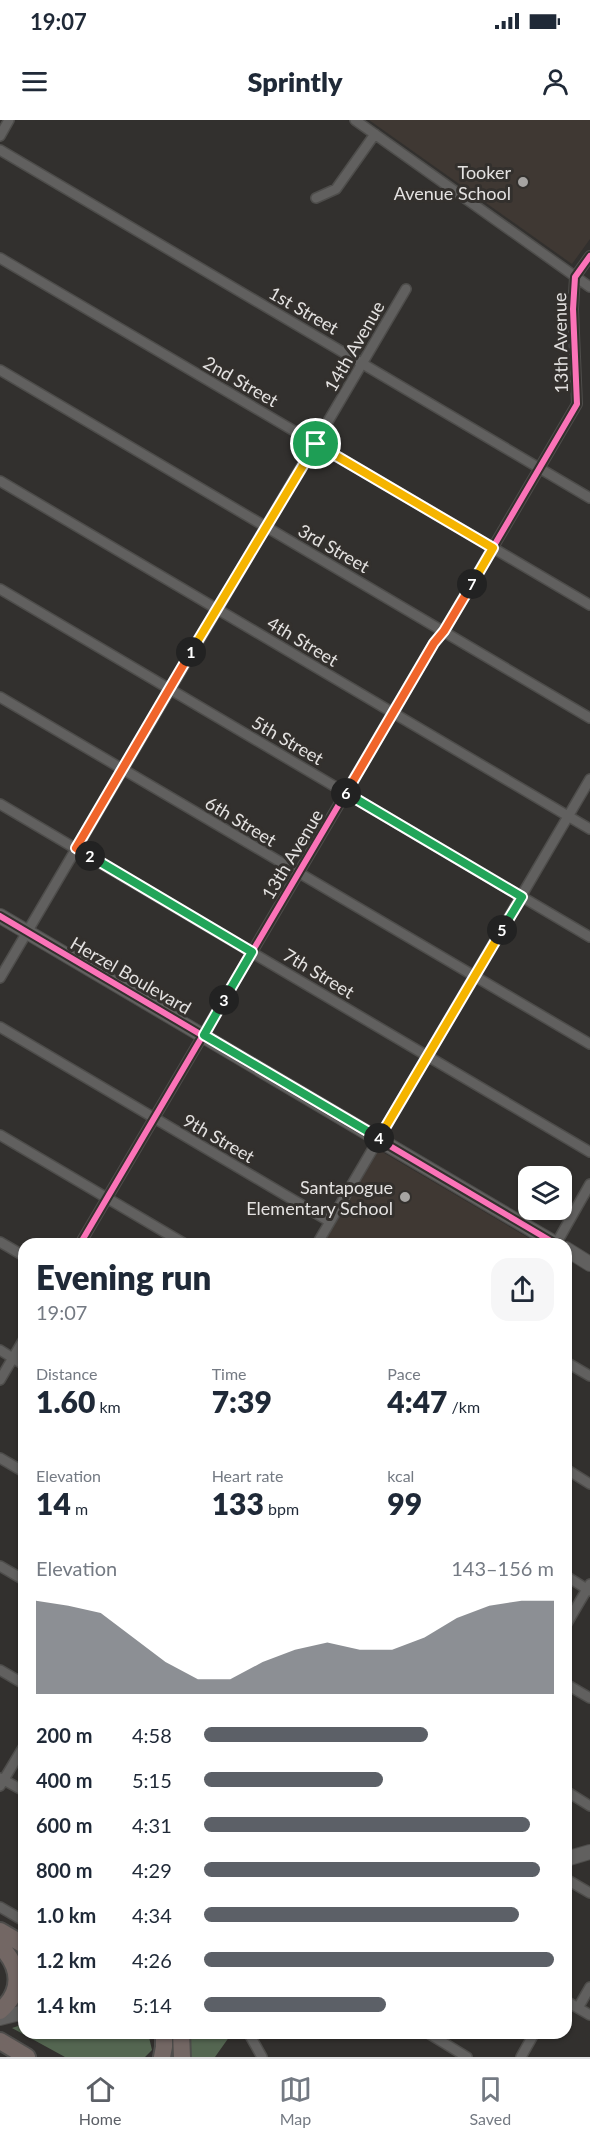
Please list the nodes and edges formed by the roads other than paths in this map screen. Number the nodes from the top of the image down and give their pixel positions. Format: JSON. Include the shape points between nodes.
{"nodes":[{"id":1,"x":9,"y":120,"type":"edge"},
{"id":2,"x":355,"y":120,"type":"edge"},
{"id":3,"x":375,"y":134,"type":"junction"},
{"id":4,"x":0,"y":136,"type":"edge"},
{"id":5,"x":0,"y":150,"type":"edge"},
{"id":6,"x":316,"y":198,"type":"dead end"},
{"id":7,"x":590,"y":256,"type":"edge"},
{"id":8,"x":0,"y":258,"type":"edge"},
{"id":9,"x":575,"y":277,"type":"junction"},
{"id":10,"x":590,"y":287,"type":"edge"},
{"id":11,"x":406,"y":289,"type":"dead end"},
{"id":12,"x":363,"y":364,"type":"junction"},
{"id":13,"x":0,"y":370,"type":"edge"},
{"id":14,"x":316,"y":444,"type":"junction"},
{"id":15,"x":539,"y":469,"type":"junction"},
{"id":16,"x":0,"y":481,"type":"edge"},
{"id":17,"x":590,"y":498,"type":"edge"},
{"id":18,"x":266,"y":527,"type":"junction"},
{"id":19,"x":493,"y":548,"type":"junction"},
{"id":20,"x":0,"y":590,"type":"edge"},
{"id":21,"x":590,"y":605,"type":"edge"},
{"id":22,"x":216,"y":609,"type":"junction"},
{"id":23,"x":444,"y":631,"type":"junction"},
{"id":24,"x":169,"y":689,"type":"junction"},
{"id":25,"x":0,"y":697,"type":"edge"},
{"id":26,"x":392,"y":713,"type":"junction"},
{"id":27,"x":590,"y":718,"type":"edge"},
{"id":28,"x":123,"y":769,"type":"junction"},
{"id":29,"x":590,"y":779,"type":"edge"},
{"id":30,"x":346,"y":793,"type":"junction"},
{"id":31,"x":0,"y":804,"type":"edge"},
{"id":32,"x":568,"y":816,"type":"junction"},
{"id":33,"x":590,"y":829,"type":"edge"},
{"id":34,"x":76,"y":848,"type":"junction"},
{"id":35,"x":298,"y":873,"type":"junction"},
{"id":36,"x":522,"y":897,"type":"junction"},
{"id":37,"x":0,"y":916,"type":"edge"},
{"id":38,"x":27,"y":932,"type":"junction"},
{"id":39,"x":590,"y":937,"type":"edge"},
{"id":40,"x":252,"y":952,"type":"junction"},
{"id":41,"x":475,"y":976,"type":"junction"},
{"id":42,"x":0,"y":978,"type":"edge"},
{"id":43,"x":0,"y":1027,"type":"edge"},
{"id":44,"x":204,"y":1035,"type":"junction"},
{"id":45,"x":590,"y":1044,"type":"edge"},
{"id":46,"x":428,"y":1057,"type":"junction"},
{"id":47,"x":154,"y":1119,"type":"junction"},
{"id":48,"x":0,"y":1135,"type":"edge"},
{"id":49,"x":380,"y":1138,"type":"junction"},
{"id":50,"x":590,"y":1152,"type":"edge"},
{"id":51,"x":590,"y":1184,"type":"edge"},
{"id":52,"x":107,"y":1198,"type":"junction"},
{"id":53,"x":329,"y":1221,"type":"junction"},
{"id":54,"x":84,"y":1238,"type":"edge"},
{"id":55,"x":175,"y":1238,"type":"edge"},
{"id":56,"x":320,"y":1238,"type":"edge"},
{"id":57,"x":546,"y":1238,"type":"edge"},
{"id":58,"x":559,"y":1238,"type":"edge"},
{"id":59,"x":0,"y":1242,"type":"edge"},
{"id":60,"x":18,"y":1253,"type":"edge"},
{"id":61,"x":572,"y":1253,"type":"edge"},
{"id":62,"x":590,"y":1264,"type":"edge"},
{"id":63,"x":18,"y":1349,"type":"edge"},
{"id":64,"x":0,"y":1350,"type":"edge"},
{"id":65,"x":13,"y":1358,"type":"junction"},
{"id":66,"x":18,"y":1361,"type":"edge"},
{"id":67,"x":572,"y":1366,"type":"edge"},
{"id":68,"x":590,"y":1376,"type":"edge"},
{"id":69,"x":0,"y":1380,"type":"edge"},
{"id":70,"x":0,"y":1458,"type":"edge"},
{"id":71,"x":18,"y":1468,"type":"edge"},
{"id":72,"x":572,"y":1473,"type":"edge"},
{"id":73,"x":590,"y":1484,"type":"edge"},
{"id":74,"x":0,"y":1566,"type":"edge"},
{"id":75,"x":18,"y":1576,"type":"edge"},
{"id":76,"x":572,"y":1579,"type":"edge"},
{"id":77,"x":589,"y":1588,"type":"edge"},
{"id":78,"x":572,"y":1615,"type":"edge"},
{"id":79,"x":0,"y":1670,"type":"edge"},
{"id":80,"x":18,"y":1680,"type":"edge"},
{"id":81,"x":572,"y":1688,"type":"edge"},
{"id":82,"x":590,"y":1698,"type":"edge"},
{"id":83,"x":18,"y":1755,"type":"edge"},
{"id":84,"x":1,"y":1781,"type":"edge"},
{"id":85,"x":18,"y":1788,"type":"edge"},
{"id":86,"x":572,"y":1795,"type":"edge"},
{"id":87,"x":590,"y":1806,"type":"edge"},
{"id":88,"x":590,"y":1852,"type":"edge"},
{"id":89,"x":572,"y":1857,"type":"edge"},
{"id":90,"x":572,"y":1882,"type":"edge"},
{"id":91,"x":590,"y":1893,"type":"edge"},
{"id":92,"x":0,"y":1907,"type":"edge"},
{"id":93,"x":18,"y":1918,"type":"edge"},
{"id":94,"x":0,"y":1931,"type":"edge"},
{"id":95,"x":18,"y":1942,"type":"edge"},
{"id":96,"x":0,"y":1946,"type":"edge"},
{"id":97,"x":590,"y":1988,"type":"edge"},
{"id":98,"x":572,"y":2004,"type":"edge"},
{"id":99,"x":578,"y":2008,"type":"junction"},
{"id":100,"x":0,"y":2011,"type":"edge"},
{"id":101,"x":18,"y":2014,"type":"edge"},
{"id":102,"x":590,"y":2015,"type":"edge"},
{"id":103,"x":0,"y":2018,"type":"edge"},
{"id":104,"x":164,"y":2039,"type":"edge"},
{"id":105,"x":181,"y":2039,"type":"edge"},
{"id":106,"x":252,"y":2039,"type":"edge"},
{"id":107,"x":437,"y":2039,"type":"edge"},
{"id":108,"x":531,"y":2039,"type":"edge"},
{"id":109,"x":2,"y":2042,"type":"edge"},
{"id":110,"x":27,"y":2057,"type":"edge"},
{"id":111,"x":162,"y":2057,"type":"edge"},
{"id":112,"x":182,"y":2057,"type":"edge"},
{"id":113,"x":262,"y":2057,"type":"edge"},
{"id":114,"x":467,"y":2057,"type":"edge"},
{"id":115,"x":521,"y":2057,"type":"edge"}],
"edges":[{"from":1,"to":4,"type":"street"},
{"from":2,"to":3,"type":"street"},
{"from":3,"to":6,"type":"street","via":[[336,189]]},
{"from":3,"to":9,"type":"street"},
{"from":5,"to":12,"type":"street","name":"1st Street"},
{"from":7,"to":9,"type":"street"},
{"from":8,"to":14,"type":"street","name":"2nd Street"},
{"from":9,"to":10,"type":"street"},
{"from":9,"to":15,"type":"street","name":"13th Avenue","via":[[577,404]]},
{"from":11,"to":12,"type":"street","name":"14th Avenue"},
{"from":12,"to":14,"type":"street","name":"14th Avenue"},
{"from":12,"to":15,"type":"street","name":"1st Street"},
{"from":13,"to":18,"type":"street","name":"3rd Street"},
{"from":14,"to":18,"type":"street","name":"14th Avenue"},
{"from":14,"to":19,"type":"street","name":"2nd Street"},
{"from":15,"to":17,"type":"street","name":"1st Street"},
{"from":15,"to":19,"type":"street","name":"13th Avenue"},
{"from":16,"to":22,"type":"street","name":"4th Street"},
{"from":18,"to":22,"type":"street","name":"14th Avenue"},
{"from":18,"to":23,"type":"street","name":"3rd Street"},
{"from":19,"to":21,"type":"street","name":"2nd Street"},
{"from":19,"to":23,"type":"street","name":"13th Avenue"},
{"from":20,"to":24,"type":"street","name":"5th Street"},
{"from":22,"to":24,"type":"street","name":"14th Avenue"},
{"from":22,"to":26,"type":"street","name":"4th Street"},
{"from":23,"to":26,"type":"street","name":"13th Avenue"},
{"from":23,"to":27,"type":"street","name":"3rd Street"},
{"from":24,"to":28,"type":"street","name":"14th Avenue"},
{"from":24,"to":30,"type":"street","name":"5th Street"},
{"from":25,"to":28,"type":"street","name":"6th Street"},
{"from":26,"to":30,"type":"street","name":"13th Avenue"},
{"from":26,"to":32,"type":"street","name":"4th Street"},
{"from":28,"to":34,"type":"street","name":"14th Avenue"},
{"from":28,"to":35,"type":"street","name":"6th Street"},
{"from":29,"to":32,"type":"street"},
{"from":30,"to":35,"type":"street","name":"13th Avenue"},
{"from":30,"to":36,"type":"street","name":"5th Street"},
{"from":31,"to":34,"type":"street","name":"7th Street"},
{"from":32,"to":33,"type":"street","name":"4th Street"},
{"from":32,"to":36,"type":"street"},
{"from":34,"to":38,"type":"street","name":"14th Avenue"},
{"from":34,"to":40,"type":"street","name":"7th Street"},
{"from":35,"to":40,"type":"street","name":"13th Avenue"},
{"from":35,"to":41,"type":"street","name":"6th Street"},
{"from":36,"to":39,"type":"street","name":"5th Street"},
{"from":36,"to":41,"type":"street"},
{"from":37,"to":38,"type":"street","name":"Herzel Boulevard"},
{"from":38,"to":42,"type":"street","name":"14th Avenue"},
{"from":38,"to":44,"type":"street","name":"Herzel Boulevard"},
{"from":40,"to":44,"type":"street","name":"13th Avenue"},
{"from":40,"to":46,"type":"street","name":"7th Street"},
{"from":41,"to":45,"type":"street","name":"6th Street"},
{"from":41,"to":46,"type":"street"},
{"from":43,"to":47,"type":"street","name":"9th Street"},
{"from":44,"to":47,"type":"street","name":"13th Avenue"},
{"from":44,"to":49,"type":"street","name":"Herzel Boulevard"},
{"from":46,"to":49,"type":"street"},
{"from":46,"to":50,"type":"street","name":"7th Street"},
{"from":47,"to":52,"type":"street","name":"13th Avenue"},
{"from":47,"to":53,"type":"street","name":"9th Street"},
{"from":48,"to":52,"type":"street"},
{"from":49,"to":53,"type":"street"},
{"from":49,"to":57,"type":"street","name":"Herzel Boulevard"},
{"from":51,"to":58,"type":"street"},
{"from":52,"to":54,"type":"street","name":"13th Avenue"},
{"from":52,"to":55,"type":"street"},
{"from":53,"to":56,"type":"street"},
{"from":59,"to":60,"type":"street"},
{"from":61,"to":62,"type":"street"},
{"from":63,"to":65,"type":"street"},
{"from":64,"to":65,"type":"street"},
{"from":65,"to":66,"type":"street"},
{"from":65,"to":69,"type":"street"},
{"from":67,"to":68,"type":"street"},
{"from":70,"to":71,"type":"street"},
{"from":72,"to":73,"type":"street"},
{"from":74,"to":75,"type":"street"},
{"from":76,"to":77,"type":"street"},
{"from":77,"to":78,"type":"street"},
{"from":79,"to":80,"type":"street"},
{"from":81,"to":82,"type":"street"},
{"from":83,"to":84,"type":"street"},
{"from":84,"to":85,"type":"street"},
{"from":86,"to":87,"type":"street"},
{"from":88,"to":89,"type":"street"},
{"from":90,"to":91,"type":"street"},
{"from":92,"to":93,"type":"street"},
{"from":94,"to":95,"type":"highway"},
{"from":96,"to":100,"type":"highway","via":[[12,1962],[17,1979],[14,1995]]},
{"from":97,"to":99,"type":"street"},
{"from":98,"to":99,"type":"street"},
{"from":99,"to":102,"type":"street"},
{"from":101,"to":103,"type":"street"},
{"from":104,"to":111,"type":"highway"},
{"from":105,"to":112,"type":"highway"},
{"from":106,"to":113,"type":"street"},
{"from":107,"to":114,"type":"street"},
{"from":108,"to":115,"type":"street"},
{"from":109,"to":110,"type":"highway"}]}
